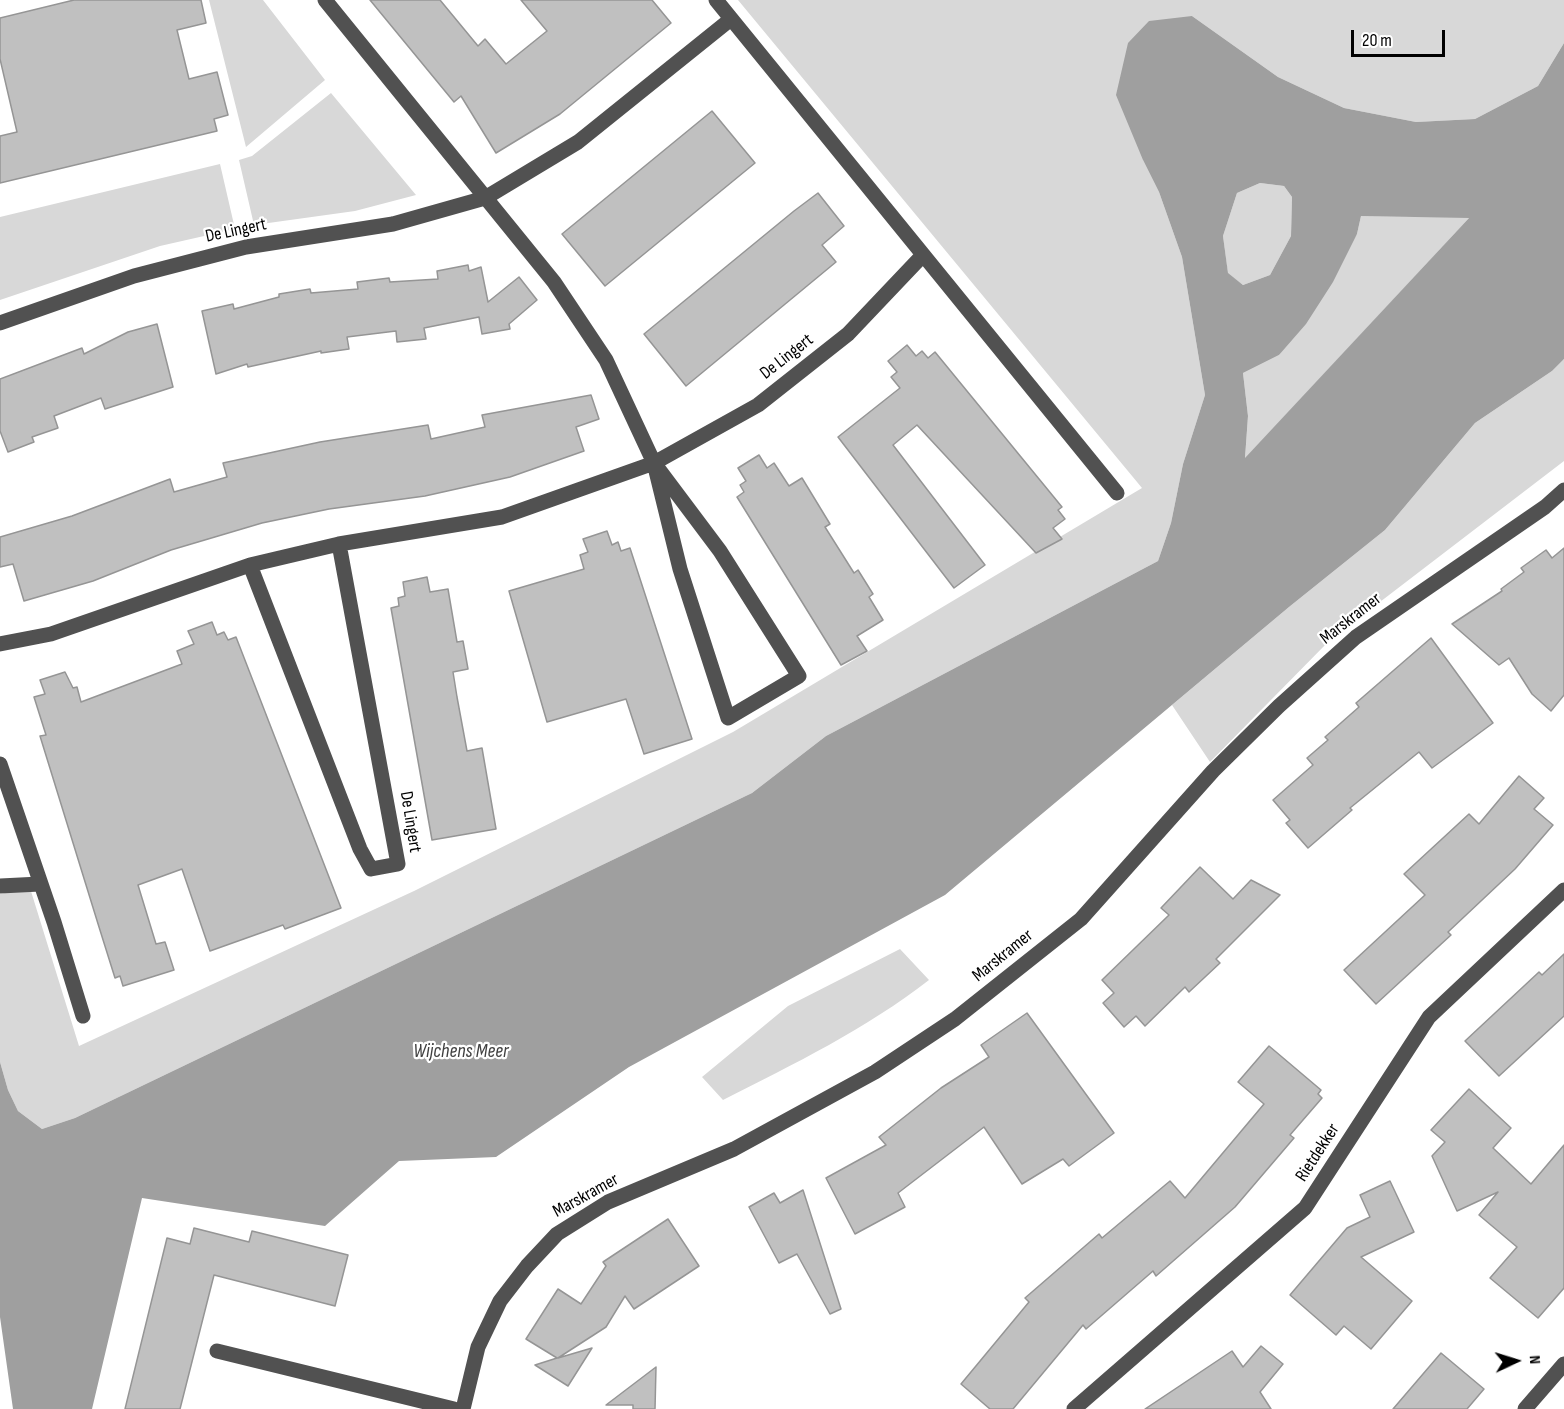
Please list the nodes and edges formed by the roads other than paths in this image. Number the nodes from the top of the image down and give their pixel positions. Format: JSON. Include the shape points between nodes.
{"nodes":[{"id":1,"x":325,"y":0,"type":"edge"},
{"id":2,"x":716,"y":0,"type":"edge"},
{"id":3,"x":731,"y":19,"type":"junction"},
{"id":4,"x":486,"y":198,"type":"junction"},
{"id":5,"x":923,"y":255,"type":"junction"},
{"id":6,"x":0,"y":323,"type":"edge"},
{"id":7,"x":654,"y":463,"type":"junction"},
{"id":8,"x":1564,"y":490,"type":"edge"},
{"id":9,"x":1117,"y":493,"type":"dead end"},
{"id":10,"x":339,"y":544,"type":"junction"},
{"id":11,"x":250,"y":565,"type":"junction"},
{"id":12,"x":0,"y":644,"type":"edge"},
{"id":13,"x":0,"y":764,"type":"edge"},
{"id":14,"x":40,"y":884,"type":"junction"},
{"id":15,"x":0,"y":886,"type":"edge"},
{"id":16,"x":1564,"y":890,"type":"edge"},
{"id":17,"x":83,"y":1016,"type":"dead end"},
{"id":18,"x":217,"y":1351,"type":"dead end"},
{"id":19,"x":1564,"y":1364,"type":"edge"},
{"id":20,"x":454,"y":1409,"type":"edge"},
{"id":21,"x":463,"y":1409,"type":"edge"},
{"id":22,"x":1074,"y":1409,"type":"edge"},
{"id":23,"x":1525,"y":1409,"type":"edge"}],
"edges":[{"from":1,"to":4,"type":"street"},
{"from":2,"to":3,"type":"street"},
{"from":3,"to":4,"type":"street","name":"De Lingert","via":[[578,142]]},
{"from":3,"to":5,"type":"street"},
{"from":4,"to":6,"type":"street","name":"De Lingert","via":[[393,224],[246,247],[134,276]]},
{"from":4,"to":7,"type":"street","via":[[554,282],[606,360]]},
{"from":5,"to":7,"type":"street","name":"De Lingert","via":[[848,334],[758,405]]},
{"from":5,"to":9,"type":"street"},
{"from":7,"to":7,"type":"street","via":[[680,569],[728,718],[799,676],[720,551]]},
{"from":7,"to":10,"type":"street","name":"De Lingert","via":[[502,517]]},
{"from":8,"to":21,"type":"street","name":"Marskramer","via":[[1356,637],[1213,771],[1081,919],[955,1019],[875,1072],[734,1149],[608,1202],[557,1234],[501,1301],[478,1347]]},
{"from":10,"to":11,"type":"street","name":"De Lingert"},
{"from":10,"to":11,"type":"street","name":"De Lingert","via":[[398,864],[371,869],[360,849]]},
{"from":11,"to":12,"type":"street","name":"De Lingert","via":[[51,634]]},
{"from":13,"to":14,"type":"street"},
{"from":14,"to":15,"type":"street"},
{"from":14,"to":17,"type":"street"},
{"from":16,"to":22,"type":"street","name":"Rietdekker","via":[[1429,1017],[1305,1208]]},
{"from":18,"to":20,"type":"street"},
{"from":19,"to":23,"type":"street"}]}
